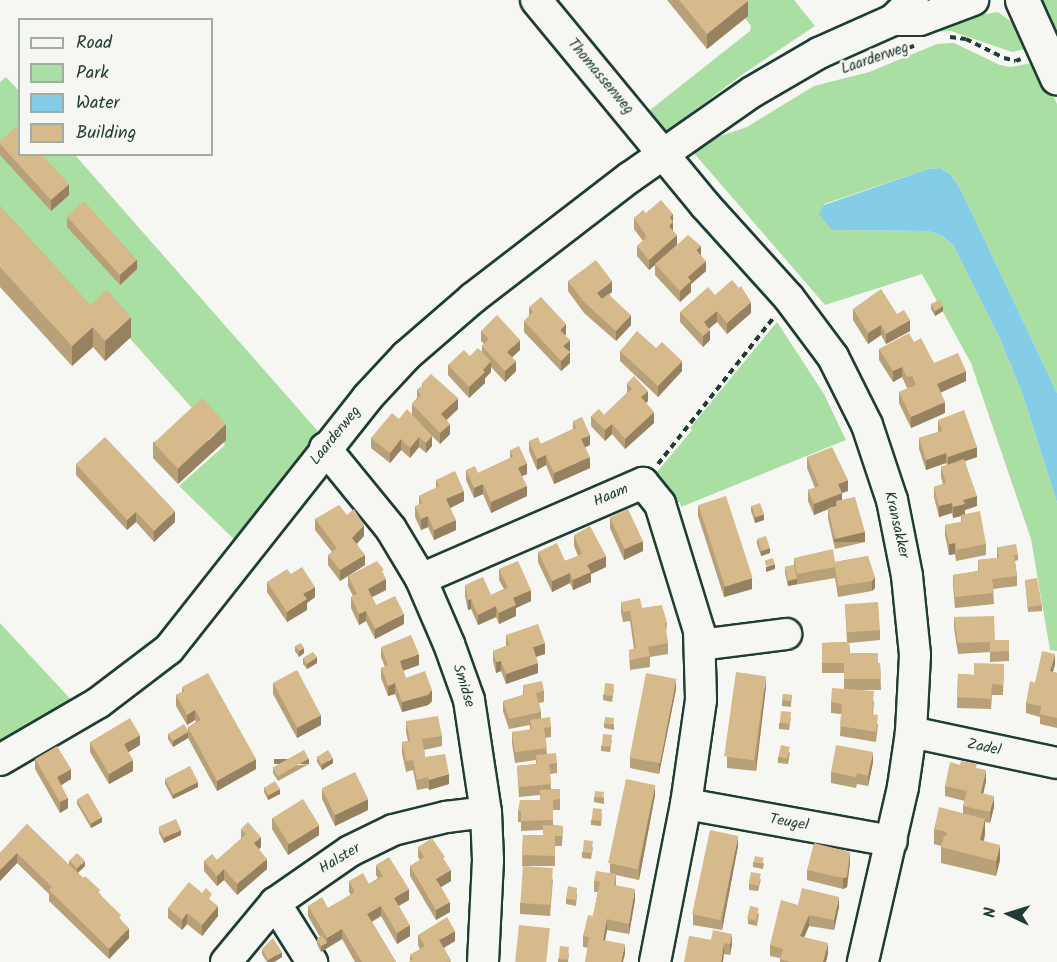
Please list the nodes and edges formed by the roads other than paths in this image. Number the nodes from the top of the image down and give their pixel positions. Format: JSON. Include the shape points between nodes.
{"nodes":[{"id":1,"x":536,"y":0,"type":"edge"},
{"id":2,"x":973,"y":0,"type":"edge"},
{"id":3,"x":1022,"y":0,"type":"edge"},
{"id":4,"x":903,"y":10,"type":"edge"},
{"id":5,"x":1050,"y":64,"type":"edge"},
{"id":6,"x":664,"y":154,"type":"junction"},
{"id":7,"x":325,"y":448,"type":"junction"},
{"id":8,"x":421,"y":579,"type":"junction"},
{"id":9,"x":786,"y":634,"type":"dead end"},
{"id":10,"x":700,"y":645,"type":"junction"},
{"id":11,"x":911,"y":732,"type":"junction"},
{"id":12,"x":0,"y":760,"type":"edge"},
{"id":13,"x":1057,"y":763,"type":"edge"},
{"id":14,"x":686,"y":804,"type":"junction"},
{"id":15,"x":486,"y":812,"type":"junction"},
{"id":16,"x":892,"y":842,"type":"junction"},
{"id":17,"x":275,"y":903,"type":"junction"},
{"id":18,"x":226,"y":962,"type":"edge"},
{"id":19,"x":312,"y":962,"type":"edge"},
{"id":20,"x":483,"y":962,"type":"edge"},
{"id":21,"x":655,"y":962,"type":"edge"},
{"id":22,"x":863,"y":962,"type":"edge"}],
"edges":[{"from":1,"to":6,"type":"street","name":"Thomassenweg"},
{"from":2,"to":4,"type":"street","name":"Laarderweg","via":[[920,20]]},
{"from":3,"to":5,"type":"main road"},
{"from":4,"to":6,"type":"street","name":"Laarderweg","via":[[752,92]]},
{"from":6,"to":7,"type":"street","name":"Laarderweg","via":[[473,298],[414,349]]},
{"from":6,"to":11,"type":"street","name":"Kransakker","via":[[789,298],[833,357],[867,425],[892,500],[908,576],[915,655]]},
{"from":7,"to":8,"type":"street","name":"Smidse","via":[[391,529]]},
{"from":7,"to":12,"type":"street","name":"Laarderweg","via":[[169,649],[98,703]]},
{"from":8,"to":10,"type":"street","name":"Haam","via":[[643,483],[660,504],[691,600]]},
{"from":8,"to":15,"type":"street","name":"Smidse","via":[[469,700]]},
{"from":9,"to":10,"type":"street"},
{"from":10,"to":14,"type":"street","name":"Haam","via":[[701,700]]},
{"from":11,"to":13,"type":"street","name":"Zadel"},
{"from":11,"to":16,"type":"street","name":"Kransakker"},
{"from":14,"to":16,"type":"street","name":"Teugel"},
{"from":14,"to":21,"type":"street","name":"Haam"},
{"from":15,"to":17,"type":"street","name":"Halster","via":[[393,830],[350,851]]},
{"from":15,"to":20,"type":"street","name":"Smidse"},
{"from":16,"to":22,"type":"street","name":"Kransakker"},
{"from":17,"to":18,"type":"street","name":"Halster"},
{"from":17,"to":19,"type":"street"}]}
